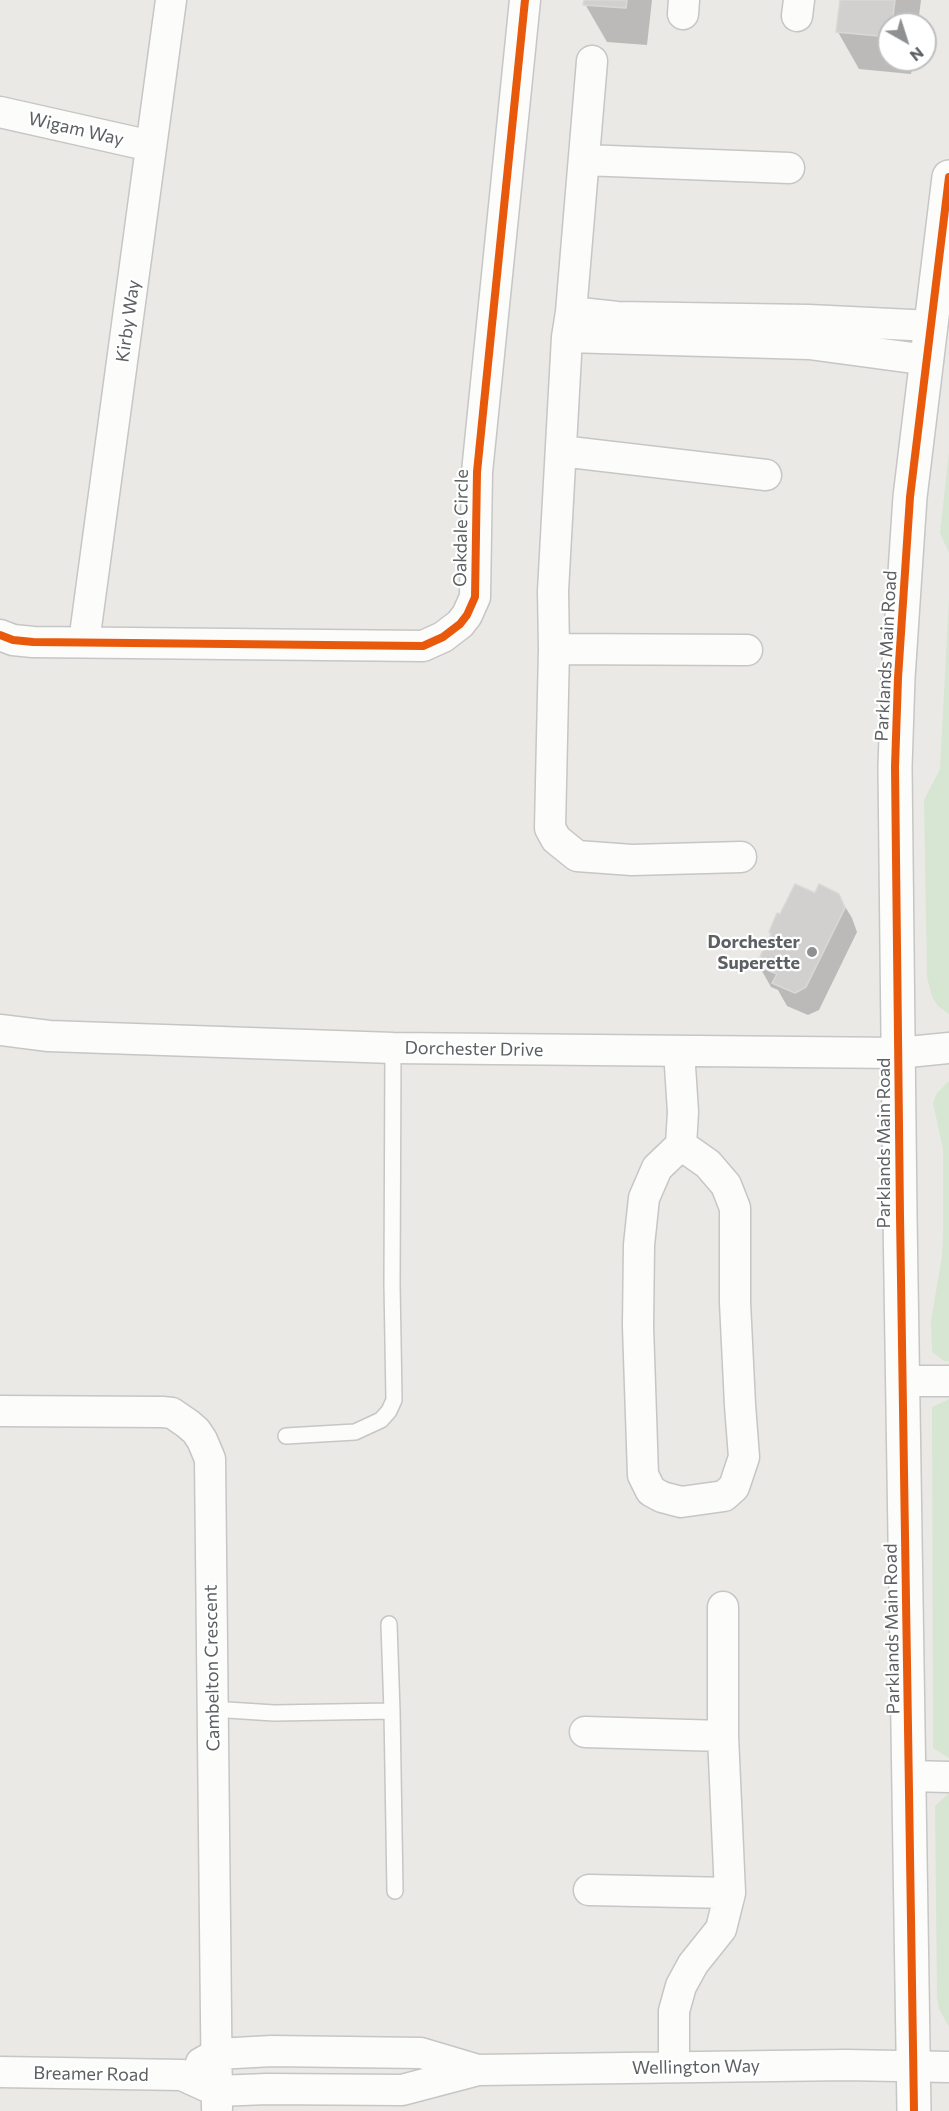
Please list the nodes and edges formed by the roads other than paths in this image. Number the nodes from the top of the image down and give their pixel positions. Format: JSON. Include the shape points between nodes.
{"nodes":[{"id":1,"x":171,"y":0,"type":"edge"},
{"id":2,"x":525,"y":0,"type":"edge"},
{"id":3,"x":592,"y":61,"type":"dead end"},
{"id":4,"x":0,"y":112,"type":"edge"},
{"id":5,"x":151,"y":147,"type":"junction"},
{"id":6,"x":584,"y":160,"type":"junction"},
{"id":7,"x":789,"y":168,"type":"dead end"},
{"id":8,"x":949,"y":177,"type":"edge"},
{"id":9,"x":569,"y":324,"type":"junction"},
{"id":10,"x":932,"y":326,"type":"junction"},
{"id":11,"x":809,"y":332,"type":"junction"},
{"id":12,"x":928,"y":360,"type":"junction"},
{"id":13,"x":561,"y":451,"type":"junction"},
{"id":14,"x":766,"y":475,"type":"dead end"},
{"id":15,"x":0,"y":635,"type":"edge"},
{"id":16,"x":84,"y":642,"type":"junction"},
{"id":17,"x":554,"y":649,"type":"junction"},
{"id":18,"x":747,"y":650,"type":"dead end"},
{"id":19,"x":741,"y":857,"type":"dead end"},
{"id":20,"x":0,"y":1030,"type":"edge"},
{"id":21,"x":393,"y":1048,"type":"junction"},
{"id":22,"x":949,"y":1048,"type":"edge"},
{"id":23,"x":680,"y":1051,"type":"junction"},
{"id":24,"x":898,"y":1053,"type":"junction"},
{"id":25,"x":681,"y":1145,"type":"junction"},
{"id":26,"x":949,"y":1381,"type":"edge"},
{"id":27,"x":902,"y":1382,"type":"junction"},
{"id":28,"x":0,"y":1411,"type":"edge"},
{"id":29,"x":286,"y":1436,"type":"dead end"},
{"id":30,"x":723,"y":1607,"type":"dead end"},
{"id":31,"x":389,"y":1624,"type":"dead end"},
{"id":32,"x":212,"y":1709,"type":"junction"},
{"id":33,"x":392,"y":1711,"type":"junction"},
{"id":34,"x":585,"y":1732,"type":"dead end"},
{"id":35,"x":723,"y":1736,"type":"junction"},
{"id":36,"x":909,"y":1776,"type":"junction"},
{"id":37,"x":949,"y":1776,"type":"edge"},
{"id":38,"x":589,"y":1890,"type":"dead end"},
{"id":39,"x":395,"y":1891,"type":"dead end"},
{"id":40,"x":730,"y":1893,"type":"junction"},
{"id":41,"x":217,"y":2054,"type":"junction"},
{"id":42,"x":915,"y":2066,"type":"junction"},
{"id":43,"x":674,"y":2067,"type":"junction"},
{"id":44,"x":949,"y":2067,"type":"edge"},
{"id":45,"x":478,"y":2070,"type":"junction"},
{"id":46,"x":0,"y":2072,"type":"edge"},
{"id":47,"x":182,"y":2075,"type":"junction"},
{"id":48,"x":217,"y":2101,"type":"edge"},
{"id":49,"x":914,"y":2111,"type":"edge"}],
"edges":[{"from":1,"to":5,"type":"street","name":"Kirby Way"},
{"from":2,"to":16,"type":"street","name":"Oakdale Circle","via":[[477,472],[475,597],[467,615],[443,637],[423,646]]},
{"from":3,"to":6,"type":"street"},
{"from":4,"to":5,"type":"street","name":"Wigam Way"},
{"from":5,"to":16,"type":"street","name":"Kirby Way"},
{"from":6,"to":7,"type":"street"},
{"from":6,"to":9,"type":"street"},
{"from":8,"to":10,"type":"street","name":"Parklands Main Road"},
{"from":9,"to":11,"type":"street","via":[[617,317]]},
{"from":9,"to":13,"type":"street"},
{"from":10,"to":11,"type":"street"},
{"from":10,"to":12,"type":"street","name":"Parklands Main Road"},
{"from":11,"to":12,"type":"street"},
{"from":12,"to":24,"type":"street","name":"Parklands Main Road","via":[[910,497],[898,678]]},
{"from":13,"to":14,"type":"street"},
{"from":13,"to":17,"type":"street","via":[[553,591]]},
{"from":15,"to":16,"type":"street","name":"Oakdale Circle","via":[[13,640]]},
{"from":17,"to":18,"type":"street"},
{"from":17,"to":19,"type":"street","via":[[550,828],[556,839],[577,856],[632,860]]},
{"from":20,"to":21,"type":"street","name":"Dorchester Drive","via":[[49,1036]]},
{"from":21,"to":23,"type":"street","name":"Dorchester Drive"},
{"from":21,"to":29,"type":"lane","via":[[394,1400],[381,1420],[355,1432]]},
{"from":22,"to":24,"type":"street","name":"Dorchester Drive"},
{"from":23,"to":24,"type":"street","name":"Dorchester Drive"},
{"from":23,"to":25,"type":"street"},
{"from":24,"to":27,"type":"street","name":"Parklands Main Road"},
{"from":25,"to":25,"type":"street","via":[[708,1164],[726,1185],[735,1208],[735,1302],[744,1457],[734,1487],[724,1496],[681,1502],[651,1491],[643,1474],[638,1326],[644,1198],[657,1168]]},
{"from":26,"to":27,"type":"street"},
{"from":27,"to":36,"type":"street","name":"Parklands Main Road"},
{"from":28,"to":32,"type":"street","name":"Cambelton Crescent","via":[[172,1413],[202,1440],[210,1459]]},
{"from":30,"to":35,"type":"street"},
{"from":31,"to":33,"type":"lane"},
{"from":32,"to":33,"type":"lane","via":[[274,1713]]},
{"from":32,"to":41,"type":"street","name":"Cambelton Crescent"},
{"from":33,"to":39,"type":"lane"},
{"from":34,"to":35,"type":"street"},
{"from":35,"to":40,"type":"street"},
{"from":36,"to":37,"type":"street"},
{"from":36,"to":42,"type":"street","name":"Parklands Main Road"},
{"from":38,"to":40,"type":"street"},
{"from":40,"to":43,"type":"street","via":[[721,1929],[681,1986],[674,2011]]},
{"from":41,"to":45,"type":"street","name":"Wellington Way","via":[[421,2054]]},
{"from":41,"to":47,"type":"street"},
{"from":41,"to":48,"type":"street","name":"Cambelton Crescent"},
{"from":42,"to":43,"type":"street","name":"Wellington Way"},
{"from":42,"to":44,"type":"street","name":"Wellington Way"},
{"from":42,"to":49,"type":"street","name":"Parklands Main Road"},
{"from":43,"to":45,"type":"street","name":"Wellington Way"},
{"from":45,"to":48,"type":"street","name":"Wellington Way","via":[[402,2090],[267,2089]]},
{"from":46,"to":47,"type":"street","name":"Breamer Road"},
{"from":47,"to":48,"type":"street","name":"Breamer Road"}]}
